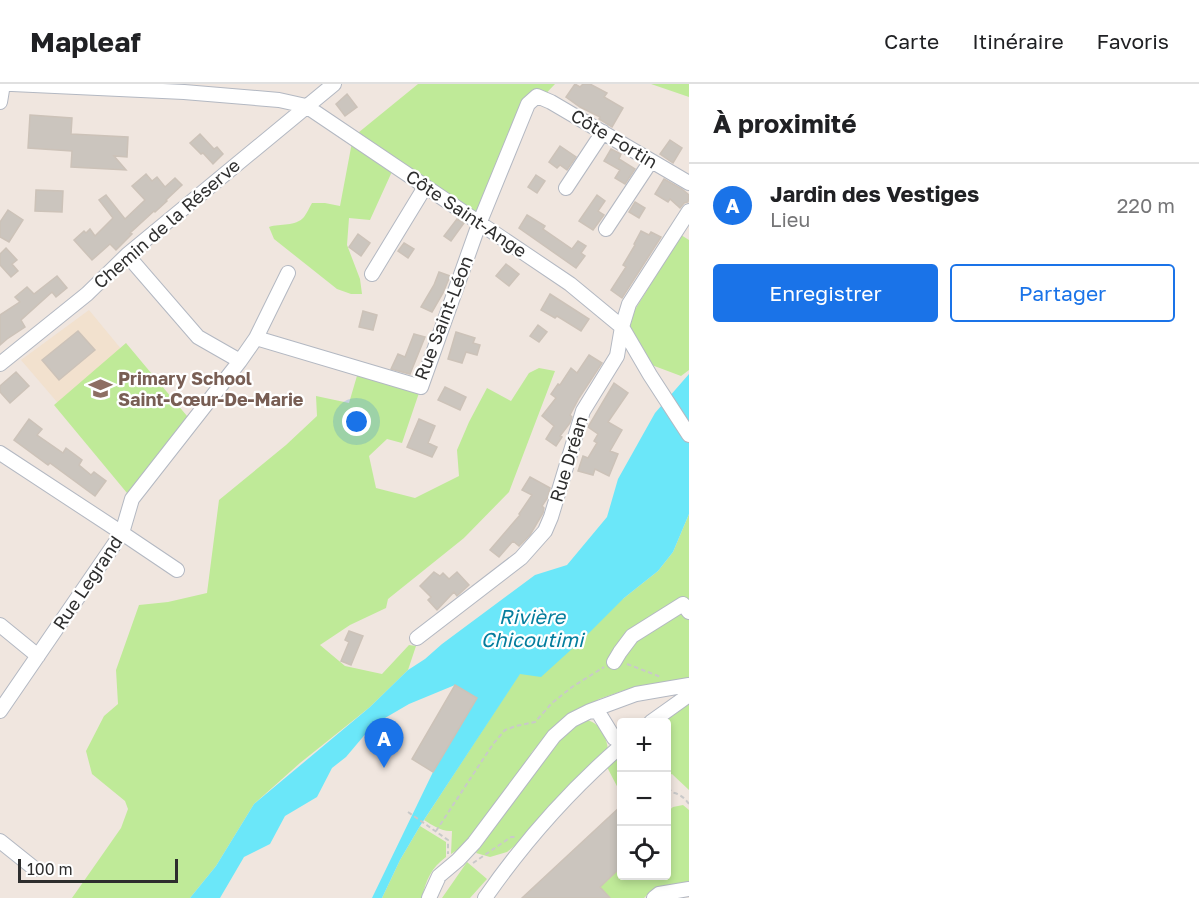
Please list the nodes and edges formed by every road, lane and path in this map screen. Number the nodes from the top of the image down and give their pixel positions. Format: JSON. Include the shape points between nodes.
{"nodes":[{"id":1,"x":3,"y":84,"type":"edge"},
{"id":2,"x":12,"y":84,"type":"edge"},
{"id":3,"x":334,"y":84,"type":"edge"},
{"id":4,"x":185,"y":88,"type":"edge"},
{"id":5,"x":537,"y":96,"type":"joint"},
{"id":6,"x":0,"y":102,"type":"edge"},
{"id":7,"x":306,"y":106,"type":"junction"},
{"id":8,"x":603,"y":132,"type":"junction"},
{"id":9,"x":651,"y":161,"type":"junction"},
{"id":10,"x":689,"y":183,"type":"edge"},
{"id":11,"x":425,"y":187,"type":"junction"},
{"id":12,"x":566,"y":188,"type":"dead end"},
{"id":13,"x":689,"y":211,"type":"edge"},
{"id":14,"x":479,"y":224,"type":"junction"},
{"id":15,"x":606,"y":229,"type":"dead end"},
{"id":16,"x":127,"y":255,"type":"junction"},
{"id":17,"x":288,"y":273,"type":"dead end"},
{"id":18,"x":372,"y":274,"type":"dead end"},
{"id":19,"x":622,"y":327,"type":"junction"},
{"id":20,"x":256,"y":338,"type":"junction"},
{"id":21,"x":240,"y":361,"type":"junction"},
{"id":22,"x":0,"y":364,"type":"edge"},
{"id":23,"x":689,"y":435,"type":"edge"},
{"id":24,"x":0,"y":453,"type":"edge"},
{"id":25,"x":122,"y":533,"type":"junction"},
{"id":26,"x":177,"y":570,"type":"dead end"},
{"id":27,"x":689,"y":612,"type":"edge"},
{"id":28,"x":0,"y":625,"type":"edge"},
{"id":29,"x":417,"y":638,"type":"dead end"},
{"id":30,"x":38,"y":656,"type":"junction"},
{"id":31,"x":615,"y":662,"type":"junction"},
{"id":32,"x":662,"y":677,"type":"dead end"},
{"id":33,"x":689,"y":685,"type":"edge"},
{"id":34,"x":689,"y":694,"type":"edge"},
{"id":35,"x":0,"y":711,"type":"edge"},
{"id":36,"x":590,"y":711,"type":"junction"},
{"id":37,"x":658,"y":718,"type":"edge"},
{"id":38,"x":617,"y":741,"type":"edge"},
{"id":39,"x":617,"y":748,"type":"edge"},
{"id":40,"x":672,"y":792,"type":"edge"},
{"id":41,"x":689,"y":804,"type":"edge"},
{"id":42,"x":408,"y":812,"type":"dead end"},
{"id":43,"x":435,"y":831,"type":"junction"},
{"id":44,"x":519,"y":838,"type":"dead end"},
{"id":45,"x":0,"y":841,"type":"edge"},
{"id":46,"x":448,"y":856,"type":"dead end"},
{"id":47,"x":470,"y":859,"type":"dead end"},
{"id":48,"x":35,"y":869,"type":"dead end"},
{"id":49,"x":689,"y":889,"type":"edge"},
{"id":50,"x":429,"y":898,"type":"edge"},
{"id":51,"x":485,"y":898,"type":"edge"},
{"id":52,"x":654,"y":898,"type":"edge"}],
"edges":[{"from":1,"to":6,"type":"street"},
{"from":2,"to":4,"type":"street"},
{"from":3,"to":7,"type":"street","name":"Chemin de la Réserve"},
{"from":4,"to":7,"type":"street"},
{"from":5,"to":8,"type":"street","name":"Côte Fortin"},
{"from":5,"to":14,"type":"street","name":"Rue Saint-Léon","via":[[528,104]]},
{"from":7,"to":11,"type":"street","name":"Côte Saint-Ange"},
{"from":7,"to":16,"type":"street","name":"Chemin de la Réserve"},
{"from":8,"to":9,"type":"street","name":"Côte Fortin"},
{"from":8,"to":12,"type":"street"},
{"from":9,"to":10,"type":"street","name":"Côte Fortin"},
{"from":9,"to":15,"type":"street"},
{"from":11,"to":14,"type":"street","name":"Côte Saint-Ange"},
{"from":11,"to":18,"type":"street"},
{"from":13,"to":19,"type":"street","name":"Rue Dréan","via":[[629,304]]},
{"from":14,"to":19,"type":"street","name":"Côte Saint-Ange","via":[[570,284]]},
{"from":14,"to":20,"type":"street","name":"Rue Saint-Léon","via":[[421,387]]},
{"from":16,"to":21,"type":"street","via":[[198,337]]},
{"from":16,"to":22,"type":"street","name":"Chemin de la Réserve","via":[[87,294]]},
{"from":17,"to":20,"type":"street","name":"Rue Legrand"},
{"from":19,"to":23,"type":"street"},
{"from":19,"to":29,"type":"street","name":"Rue Dréan","via":[[617,356],[583,411],[545,531],[521,558]]},
{"from":20,"to":21,"type":"street","name":"Rue Legrand"},
{"from":21,"to":25,"type":"street","name":"Rue Legrand","via":[[132,499]]},
{"from":24,"to":25,"type":"street"},
{"from":25,"to":26,"type":"street"},
{"from":25,"to":30,"type":"street","name":"Rue Legrand"},
{"from":27,"to":31,"type":"street","via":[[682,604],[632,636]]},
{"from":28,"to":30,"type":"street"},
{"from":30,"to":35,"type":"street","name":"Rue Legrand"},
{"from":31,"to":32,"type":"path"},
{"from":31,"to":43,"type":"path","via":[[572,687],[535,722],[505,730]]},
{"from":33,"to":36,"type":"street","via":[[636,694]]},
{"from":34,"to":37,"type":"street"},
{"from":36,"to":38,"type":"street","via":[[598,712]]},
{"from":36,"to":50,"type":"street","via":[[554,736],[474,843],[439,876]]},
{"from":39,"to":51,"type":"street","via":[[526,842]]},
{"from":40,"to":41,"type":"path"},
{"from":42,"to":43,"type":"path"},
{"from":43,"to":46,"type":"path","via":[[448,840]]},
{"from":44,"to":47,"type":"path","via":[[511,837],[474,863]]},
{"from":45,"to":48,"type":"street"},
{"from":49,"to":52,"type":"street"}]}
